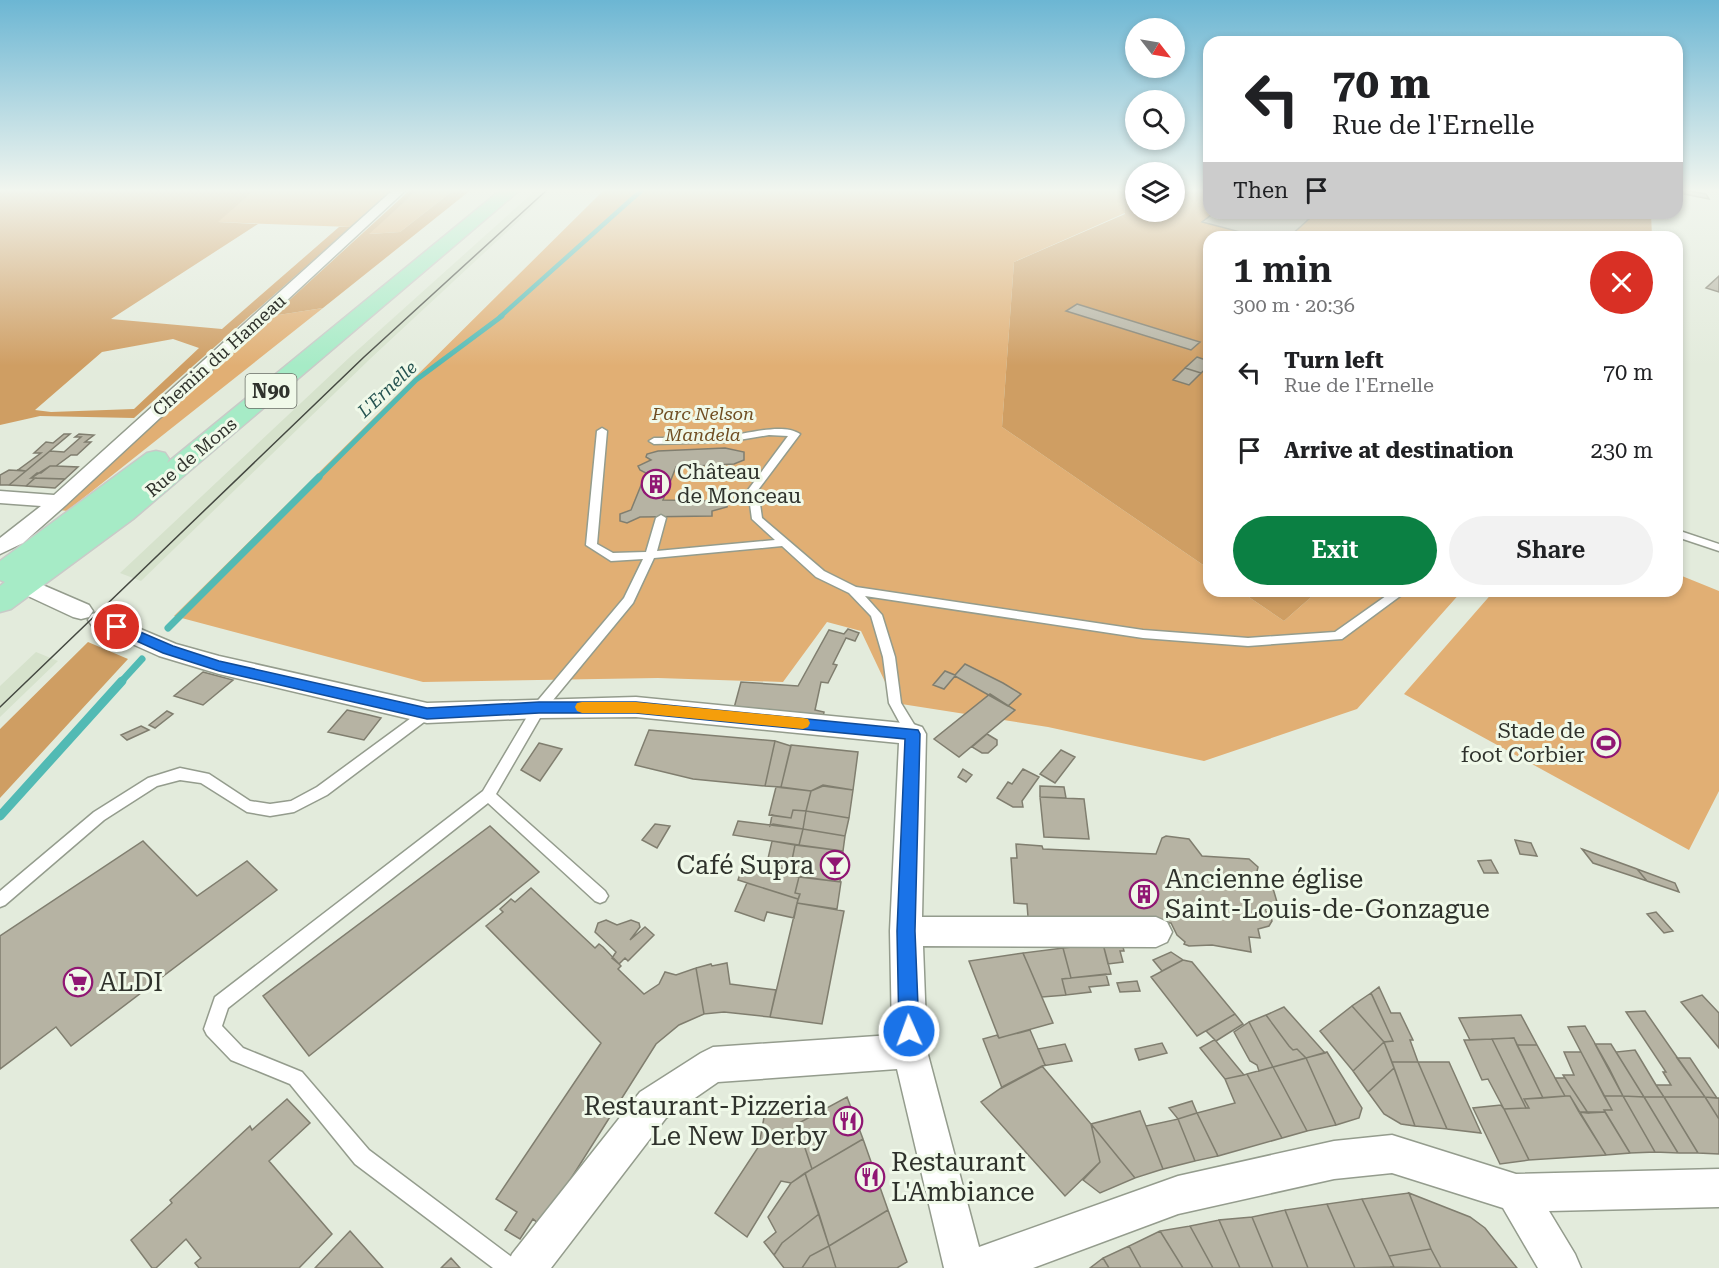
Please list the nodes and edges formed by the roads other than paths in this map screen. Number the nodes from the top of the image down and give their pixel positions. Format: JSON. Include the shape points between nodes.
{"nodes":[{"id":1,"x":336,"y":248,"type":"edge"},
{"id":2,"x":415,"y":248,"type":"edge"},
{"id":3,"x":442,"y":248,"type":"edge"},
{"id":4,"x":602,"y":431,"type":"dead end"},
{"id":5,"x":654,"y":441,"type":"dead end"},
{"id":6,"x":0,"y":497,"type":"edge"},
{"id":7,"x":59,"y":501,"type":"junction"},
{"id":8,"x":661,"y":518,"type":"dead end"},
{"id":9,"x":36,"y":520,"type":"junction"},
{"id":10,"x":74,"y":520,"type":"junction"},
{"id":11,"x":1683,"y":535,"type":"edge"},
{"id":12,"x":783,"y":543,"type":"junction"},
{"id":13,"x":1719,"y":548,"type":"edge"},
{"id":14,"x":650,"y":555,"type":"junction"},
{"id":15,"x":8,"y":569,"type":"edge"},
{"id":16,"x":854,"y":590,"type":"junction"},
{"id":17,"x":1393,"y":597,"type":"edge"},
{"id":18,"x":539,"y":708,"type":"junction"},
{"id":19,"x":427,"y":713,"type":"junction"},
{"id":20,"x":913,"y":734,"type":"junction"},
{"id":21,"x":488,"y":795,"type":"junction"},
{"id":22,"x":600,"y":896,"type":"dead end"},
{"id":23,"x":0,"y":900,"type":"edge"},
{"id":24,"x":906,"y":931,"type":"junction"},
{"id":25,"x":1156,"y":932,"type":"dead end"},
{"id":26,"x":910,"y":1051,"type":"junction"},
{"id":27,"x":1719,"y":1188,"type":"edge"},
{"id":28,"x":1516,"y":1193,"type":"junction"},
{"id":29,"x":1040,"y":1258,"type":"edge"},
{"id":30,"x":510,"y":1268,"type":"edge"},
{"id":31,"x":526,"y":1268,"type":"edge"},
{"id":32,"x":964,"y":1268,"type":"edge"},
{"id":33,"x":978,"y":1268,"type":"edge"},
{"id":34,"x":1560,"y":1268,"type":"edge"}],
"edges":[{"from":1,"to":7,"type":"street","name":"Chemin du Hameau"},
{"from":2,"to":10,"type":"highway","name":"Rue de Mons","number":"N90"},
{"from":3,"to":15,"type":"highway","name":"Rue de Mons","number":"N90","via":[[123,513]]},
{"from":4,"to":14,"type":"lane","via":[[591,545],[611,557]]},
{"from":5,"to":12,"type":"lane","via":[[727,439],[769,432],[795,434],[753,489],[757,519]]},
{"from":6,"to":7,"type":"street"},
{"from":7,"to":9,"type":"street","name":"Chemin du Hameau"},
{"from":8,"to":14,"type":"lane"},
{"from":9,"to":10,"type":"street"},
{"from":9,"to":15,"type":"street","name":"Chemin du Hameau"},
{"from":10,"to":15,"type":"highway","name":"Rue de Mons","number":"N90"},
{"from":11,"to":13,"type":"lane"},
{"from":12,"to":14,"type":"lane"},
{"from":12,"to":16,"type":"lane","via":[[820,574]]},
{"from":14,"to":18,"type":"lane","via":[[628,600]]},
{"from":15,"to":19,"type":"street","via":[[90,615],[168,650],[219,666]]},
{"from":16,"to":17,"type":"lane","via":[[1062,624],[1248,642],[1338,636]]},
{"from":16,"to":20,"type":"lane","via":[[876,615],[889,657],[895,703]]},
{"from":18,"to":19,"type":"street"},
{"from":18,"to":20,"type":"street","via":[[636,707]]},
{"from":18,"to":21,"type":"lane"},
{"from":19,"to":23,"type":"lane","via":[[322,791],[294,806],[270,810],[247,807],[204,778],[180,774],[153,782],[99,816]]},
{"from":20,"to":24,"type":"street"},
{"from":21,"to":22,"type":"lane"},
{"from":21,"to":30,"type":"lane","via":[[221,1003],[213,1029],[237,1054],[296,1078],[362,1156]]},
{"from":24,"to":25,"type":"street"},
{"from":24,"to":26,"type":"street"},
{"from":26,"to":31,"type":"street","via":[[713,1065],[653,1105]]},
{"from":26,"to":32,"type":"street"},
{"from":27,"to":28,"type":"street"},
{"from":28,"to":29,"type":"street","via":[[1392,1154],[1334,1160],[1178,1195]]},
{"from":28,"to":34,"type":"street"},
{"from":29,"to":33,"type":"street"}]}
